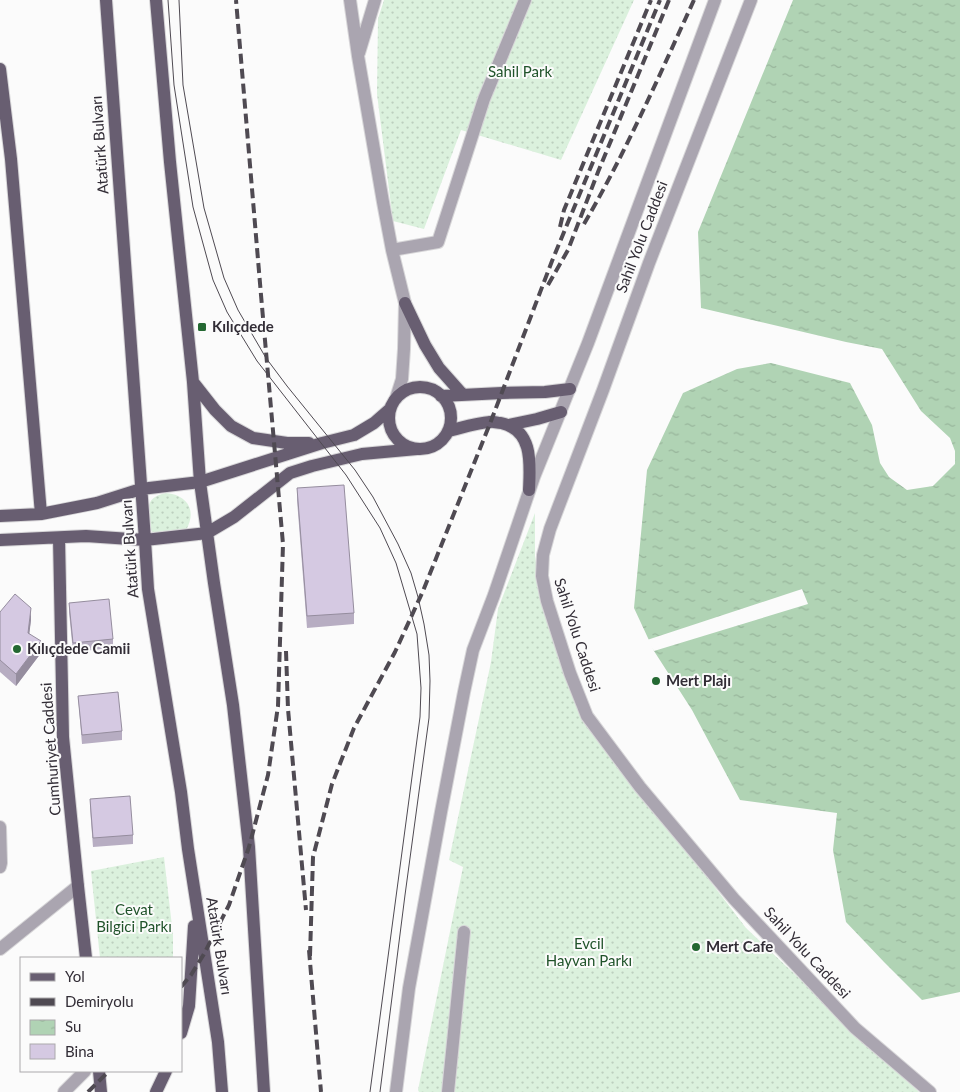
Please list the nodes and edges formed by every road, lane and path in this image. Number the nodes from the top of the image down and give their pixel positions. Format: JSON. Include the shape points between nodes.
{"nodes":[{"id":1,"x":106,"y":0,"type":"edge"},
{"id":2,"x":156,"y":0,"type":"edge"},
{"id":3,"x":350,"y":0,"type":"edge"},
{"id":4,"x":375,"y":0,"type":"edge"},
{"id":5,"x":525,"y":0,"type":"edge"},
{"id":6,"x":715,"y":0,"type":"edge"},
{"id":7,"x":751,"y":0,"type":"edge"},
{"id":8,"x":358,"y":56,"type":"junction"},
{"id":9,"x":0,"y":69,"type":"edge"},
{"id":10,"x":6,"y":160,"type":"edge"},
{"id":11,"x":392,"y":250,"type":"junction"},
{"id":12,"x":405,"y":303,"type":"junction"},
{"id":13,"x":193,"y":382,"type":"junction"},
{"id":14,"x":570,"y":389,"type":"junction"},
{"id":15,"x":463,"y":395,"type":"junction"},
{"id":16,"x":441,"y":396,"type":"junction"},
{"id":17,"x":393,"y":404,"type":"junction"},
{"id":18,"x":560,"y":412,"type":"junction"},
{"id":19,"x":509,"y":425,"type":"junction"},
{"id":20,"x":448,"y":431,"type":"junction"},
{"id":21,"x":322,"y":443,"type":"junction"},
{"id":22,"x":417,"y":449,"type":"junction"},
{"id":23,"x":200,"y":482,"type":"junction"},
{"id":24,"x":141,"y":489,"type":"junction"},
{"id":25,"x":529,"y":490,"type":"junction"},
{"id":26,"x":41,"y":514,"type":"junction"},
{"id":27,"x":0,"y":516,"type":"edge"},
{"id":28,"x":207,"y":533,"type":"junction"},
{"id":29,"x":59,"y":538,"type":"junction"},
{"id":30,"x":0,"y":540,"type":"edge"},
{"id":31,"x":146,"y":540,"type":"junction"},
{"id":32,"x":0,"y":827,"type":"edge"},
{"id":33,"x":0,"y":867,"type":"edge"},
{"id":34,"x":78,"y":886,"type":"junction"},
{"id":35,"x":196,"y":900,"type":"junction"},
{"id":36,"x":464,"y":932,"type":"dead end"},
{"id":37,"x":0,"y":949,"type":"edge"},
{"id":38,"x":86,"y":957,"type":"edge"},
{"id":39,"x":182,"y":1030,"type":"edge"},
{"id":40,"x":84,"y":1072,"type":"edge"},
{"id":41,"x":100,"y":1072,"type":"edge"},
{"id":42,"x":166,"y":1072,"type":"edge"},
{"id":43,"x":64,"y":1092,"type":"edge"},
{"id":44,"x":101,"y":1092,"type":"edge"},
{"id":45,"x":156,"y":1092,"type":"edge"},
{"id":46,"x":222,"y":1092,"type":"edge"},
{"id":47,"x":264,"y":1092,"type":"edge"},
{"id":48,"x":396,"y":1092,"type":"edge"},
{"id":49,"x":448,"y":1092,"type":"edge"},
{"id":50,"x":930,"y":1092,"type":"edge"}],
"edges":[{"from":1,"to":24,"type":"main road","name":"Atatürk Bulvarı"},
{"from":2,"to":13,"type":"main road","name":"Atatürk Bulvarı"},
{"from":3,"to":8,"type":"street"},
{"from":4,"to":8,"type":"street"},
{"from":5,"to":11,"type":"street","via":[[484,99],[438,242]]},
{"from":6,"to":14,"type":"street"},
{"from":7,"to":50,"type":"street","name":"Sahil Yolu Caddesi","via":[[556,512],[543,556],[542,576],[570,673],[587,716],[628,771],[734,899],[855,1028]]},
{"from":8,"to":11,"type":"street"},
{"from":9,"to":10,"type":"main road"},
{"from":10,"to":26,"type":"main road"},
{"from":11,"to":12,"type":"street"},
{"from":12,"to":15,"type":"main road","via":[[439,368]]},
{"from":12,"to":17,"type":"street","via":[[402,379]]},
{"from":13,"to":21,"type":"main road","via":[[231,426],[252,438]]},
{"from":13,"to":23,"type":"main road","name":"Atatürk Bulvarı"},
{"from":14,"to":15,"type":"main road"},
{"from":14,"to":18,"type":"street"},
{"from":15,"to":16,"type":"main road"},
{"from":16,"to":17,"type":"main road","via":[[431,389],[410,388],[401,393]]},
{"from":16,"to":20,"type":"main road","via":[[450,411]]},
{"from":17,"to":21,"type":"main road","via":[[374,423],[354,435]]},
{"from":17,"to":22,"type":"main road","via":[[389,418],[394,435],[400,442]]},
{"from":18,"to":19,"type":"main road"},
{"from":18,"to":25,"type":"street"},
{"from":19,"to":20,"type":"main road","via":[[491,421]]},
{"from":19,"to":25,"type":"main road","via":[[520,433],[527,446],[531,460]]},
{"from":20,"to":22,"type":"main road","via":[[434,445]]},
{"from":21,"to":23,"type":"main road"},
{"from":22,"to":28,"type":"main road","via":[[362,454],[290,474],[234,517]]},
{"from":23,"to":24,"type":"main road"},
{"from":23,"to":28,"type":"main road","name":"Atatürk Bulvarı"},
{"from":24,"to":26,"type":"main road","via":[[97,503]]},
{"from":24,"to":31,"type":"main road","name":"Atatürk Bulvarı"},
{"from":25,"to":48,"type":"street","via":[[473,650],[409,988]]},
{"from":26,"to":27,"type":"main road"},
{"from":28,"to":31,"type":"main road"},
{"from":28,"to":47,"type":"main road","name":"Atatürk Bulvarı","via":[[233,705],[249,847]]},
{"from":29,"to":30,"type":"main road"},
{"from":29,"to":31,"type":"main road","via":[[86,536]]},
{"from":29,"to":34,"type":"main road","name":"Cumhuriyet Caddesi","via":[[63,737]]},
{"from":31,"to":35,"type":"main road","name":"Atatürk Bulvarı","via":[[148,589]]},
{"from":32,"to":33,"type":"street"},
{"from":34,"to":37,"type":"street"},
{"from":34,"to":38,"type":"main road","name":"Cumhuriyet Caddesi"},
{"from":35,"to":39,"type":"main road","via":[[189,1006]]},
{"from":35,"to":46,"type":"main road","name":"Atatürk Bulvarı","via":[[218,1042]]},
{"from":36,"to":49,"type":"street"},
{"from":40,"to":43,"type":"street"},
{"from":41,"to":44,"type":"main road"},
{"from":42,"to":45,"type":"main road"}]}
